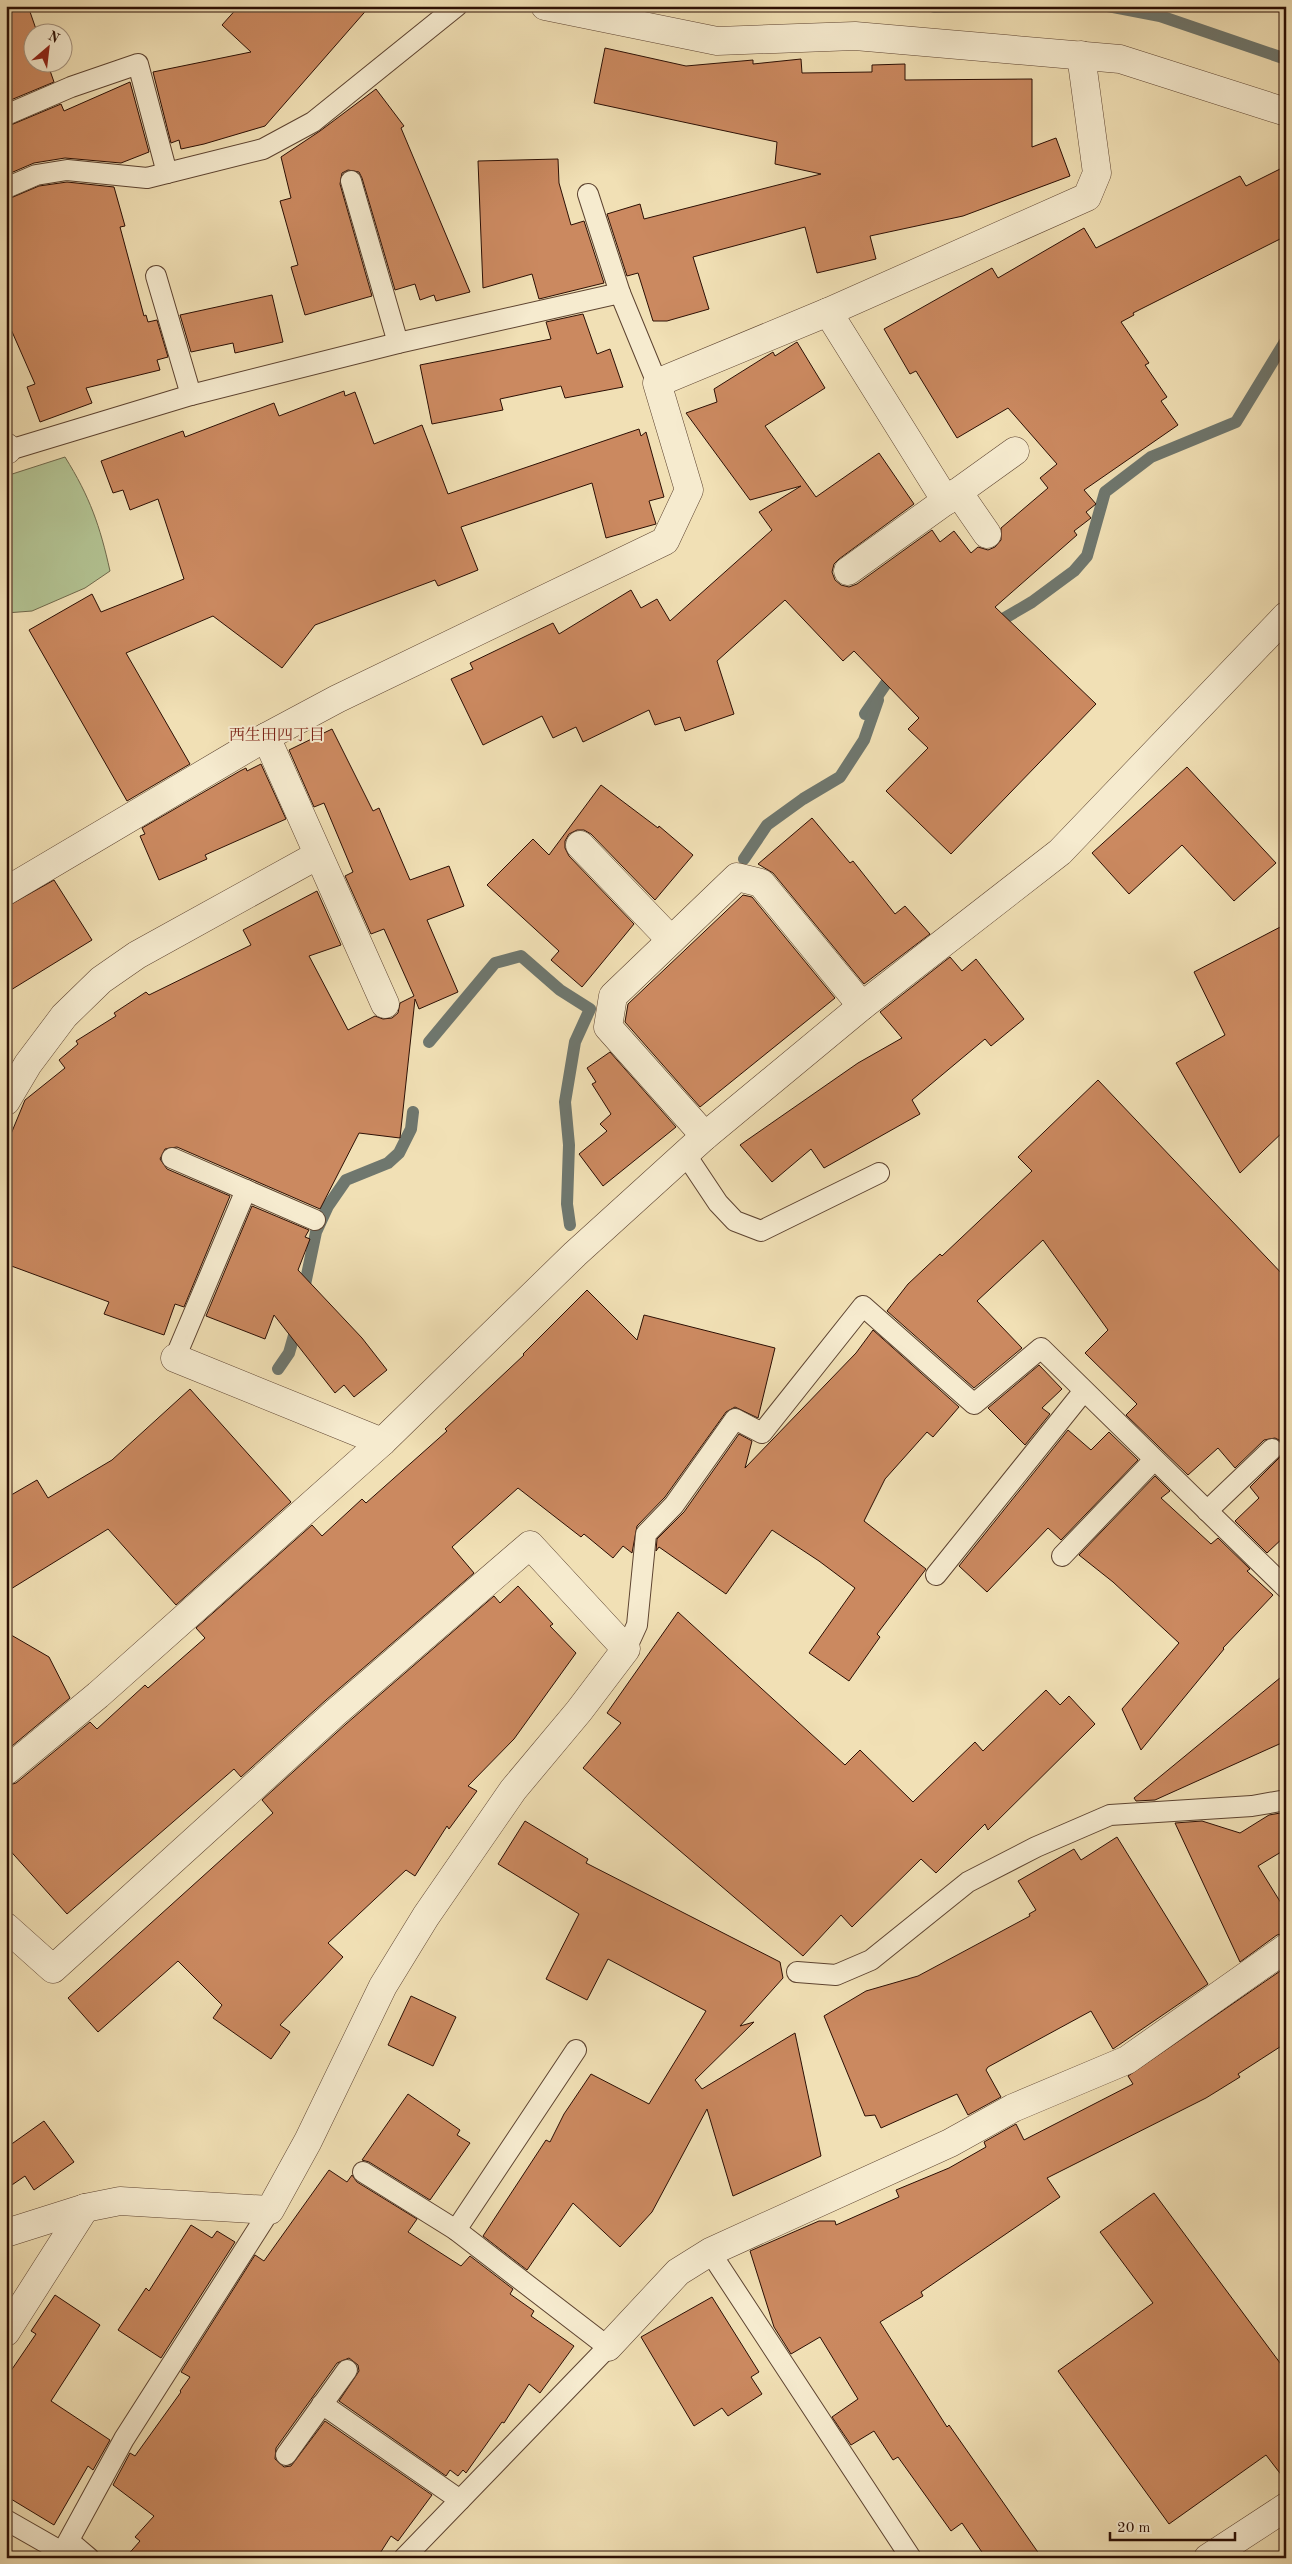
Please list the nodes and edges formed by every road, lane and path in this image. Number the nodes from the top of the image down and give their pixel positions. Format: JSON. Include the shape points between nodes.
{"nodes":[{"id":1,"x":457,"y":6,"type":"edge"},
{"id":2,"x":545,"y":6,"type":"edge"},
{"id":3,"x":1081,"y":55,"type":"junction"},
{"id":4,"x":1286,"y":112,"type":"edge"},
{"id":5,"x":6,"y":115,"type":"edge"},
{"id":6,"x":167,"y":173,"type":"junction"},
{"id":7,"x":351,"y":181,"type":"dead end"},
{"id":8,"x":6,"y":188,"type":"edge"},
{"id":9,"x":588,"y":194,"type":"dead end"},
{"id":10,"x":156,"y":276,"type":"dead end"},
{"id":11,"x":620,"y":293,"type":"junction"},
{"id":12,"x":828,"y":312,"type":"junction"},
{"id":13,"x":398,"y":343,"type":"junction"},
{"id":14,"x":657,"y":383,"type":"junction"},
{"id":15,"x":191,"y":395,"type":"junction"},
{"id":16,"x":7,"y":449,"type":"edge"},
{"id":17,"x":1015,"y":451,"type":"dead end"},
{"id":18,"x":952,"y":496,"type":"junction"},
{"id":19,"x":987,"y":534,"type":"dead end"},
{"id":20,"x":848,"y":571,"type":"dead end"},
{"id":21,"x":1286,"y":616,"type":"edge"},
{"id":22,"x":266,"y":737,"type":"junction"},
{"id":23,"x":580,"y":845,"type":"dead end"},
{"id":24,"x":318,"y":855,"type":"junction"},
{"id":25,"x":6,"y":891,"type":"edge"},
{"id":26,"x":671,"y":940,"type":"junction"},
{"id":27,"x":385,"y":1004,"type":"dead end"},
{"id":28,"x":862,"y":1006,"type":"junction"},
{"id":29,"x":6,"y":1101,"type":"edge"},
{"id":30,"x":706,"y":1136,"type":"junction"},
{"id":31,"x":686,"y":1156,"type":"junction"},
{"id":32,"x":172,"y":1158,"type":"dead end"},
{"id":33,"x":879,"y":1173,"type":"dead end"},
{"id":34,"x":246,"y":1190,"type":"junction"},
{"id":35,"x":315,"y":1220,"type":"dead end"},
{"id":36,"x":175,"y":1358,"type":"joint"},
{"id":37,"x":1083,"y":1392,"type":"junction"},
{"id":38,"x":382,"y":1442,"type":"junction"},
{"id":39,"x":1272,"y":1449,"type":"dead end"},
{"id":40,"x":1153,"y":1461,"type":"junction"},
{"id":41,"x":1207,"y":1511,"type":"junction"},
{"id":42,"x":1062,"y":1556,"type":"dead end"},
{"id":43,"x":936,"y":1575,"type":"dead end"},
{"id":44,"x":1286,"y":1588,"type":"edge"},
{"id":45,"x":626,"y":1649,"type":"junction"},
{"id":46,"x":6,"y":1771,"type":"edge"},
{"id":47,"x":1286,"y":1800,"type":"edge"},
{"id":48,"x":6,"y":1926,"type":"edge"},
{"id":49,"x":1286,"y":1948,"type":"edge"},
{"id":50,"x":797,"y":1972,"type":"dead end"},
{"id":51,"x":576,"y":2050,"type":"dead end"},
{"id":52,"x":363,"y":2172,"type":"dead end"},
{"id":53,"x":85,"y":2208,"type":"junction"},
{"id":54,"x":270,"y":2210,"type":"junction"},
{"id":55,"x":456,"y":2230,"type":"junction"},
{"id":56,"x":6,"y":2234,"type":"edge"},
{"id":57,"x":710,"y":2252,"type":"junction"},
{"id":58,"x":6,"y":2332,"type":"edge"},
{"id":59,"x":608,"y":2347,"type":"junction"},
{"id":60,"x":347,"y":2370,"type":"dead end"},
{"id":61,"x":322,"y":2404,"type":"junction"},
{"id":62,"x":286,"y":2455,"type":"dead end"},
{"id":63,"x":460,"y":2500,"type":"junction"},
{"id":64,"x":1286,"y":2507,"type":"edge"},
{"id":65,"x":6,"y":2520,"type":"edge"},
{"id":66,"x":64,"y":2550,"type":"edge"},
{"id":67,"x":89,"y":2558,"type":"edge"},
{"id":68,"x":404,"y":2558,"type":"edge"},
{"id":69,"x":911,"y":2558,"type":"edge"},
{"id":70,"x":1208,"y":2558,"type":"edge"}],
"edges":[{"from":1,"to":6,"type":"lane","via":[[313,122],[263,149]]},
{"from":2,"to":3,"type":"street","via":[[717,41],[855,36]]},
{"from":3,"to":4,"type":"street","via":[[1120,59]]},
{"from":3,"to":12,"type":"street","via":[[1097,173],[1087,197]]},
{"from":5,"to":6,"type":"lane","via":[[71,87],[138,64]]},
{"from":6,"to":8,"type":"lane","via":[[147,178],[67,170],[36,175]]},
{"from":7,"to":13,"type":"lane"},
{"from":9,"to":11,"type":"lane"},
{"from":10,"to":15,"type":"lane"},
{"from":11,"to":13,"type":"lane"},
{"from":11,"to":14,"type":"lane"},
{"from":12,"to":14,"type":"street"},
{"from":12,"to":18,"type":"street"},
{"from":13,"to":15,"type":"lane"},
{"from":14,"to":22,"type":"street","via":[[689,490],[665,541],[337,699]]},
{"from":15,"to":16,"type":"lane"},
{"from":17,"to":18,"type":"street"},
{"from":18,"to":19,"type":"street"},
{"from":18,"to":20,"type":"street"},
{"from":21,"to":28,"type":"street","via":[[1060,852]]},
{"from":22,"to":24,"type":"street"},
{"from":22,"to":25,"type":"street"},
{"from":23,"to":26,"type":"street"},
{"from":24,"to":27,"type":"street"},
{"from":24,"to":29,"type":"street","via":[[137,955],[101,980],[64,1016],[28,1064]]},
{"from":26,"to":28,"type":"street","via":[[737,877],[761,883]]},
{"from":26,"to":30,"type":"street","via":[[613,996],[608,1027]]},
{"from":28,"to":30,"type":"street"},
{"from":30,"to":31,"type":"street"},
{"from":31,"to":33,"type":"lane","via":[[718,1203],[735,1221],[762,1231]]},
{"from":31,"to":38,"type":"street","via":[[575,1254]]},
{"from":32,"to":34,"type":"lane"},
{"from":34,"to":35,"type":"lane"},
{"from":34,"to":36,"type":"lane"},
{"from":36,"to":38,"type":"street"},
{"from":37,"to":40,"type":"lane"},
{"from":37,"to":43,"type":"lane"},
{"from":37,"to":45,"type":"lane","via":[[1041,1348],[974,1404],[863,1306],[762,1433],[735,1419],[674,1505],[646,1534],[637,1625]]},
{"from":38,"to":46,"type":"street","via":[[98,1696]]},
{"from":39,"to":41,"type":"lane"},
{"from":40,"to":41,"type":"lane"},
{"from":40,"to":42,"type":"lane"},
{"from":41,"to":44,"type":"lane"},
{"from":45,"to":48,"type":"street","via":[[530,1545],[336,1712],[53,1969]]},
{"from":45,"to":54,"type":"street","via":[[513,1790],[426,1916],[383,1986],[308,2141]]},
{"from":47,"to":50,"type":"lane","via":[[1252,1806],[1110,1815],[1036,1847],[968,1882],[870,1960],[836,1975]]},
{"from":49,"to":57,"type":"street","via":[[1127,2060],[1014,2108],[950,2143]]},
{"from":51,"to":55,"type":"lane"},
{"from":52,"to":55,"type":"lane"},
{"from":53,"to":54,"type":"street","via":[[120,2201]]},
{"from":53,"to":56,"type":"street"},
{"from":53,"to":58,"type":"street"},
{"from":54,"to":66,"type":"lane","via":[[124,2439]]},
{"from":55,"to":59,"type":"lane"},
{"from":57,"to":59,"type":"street","via":[[678,2272]]},
{"from":57,"to":69,"type":"lane"},
{"from":59,"to":63,"type":"lane"},
{"from":60,"to":61,"type":"lane"},
{"from":61,"to":62,"type":"lane"},
{"from":61,"to":63,"type":"lane"},
{"from":63,"to":68,"type":"lane"},
{"from":64,"to":70,"type":"street"},
{"from":65,"to":66,"type":"lane"},
{"from":66,"to":67,"type":"lane"}]}
